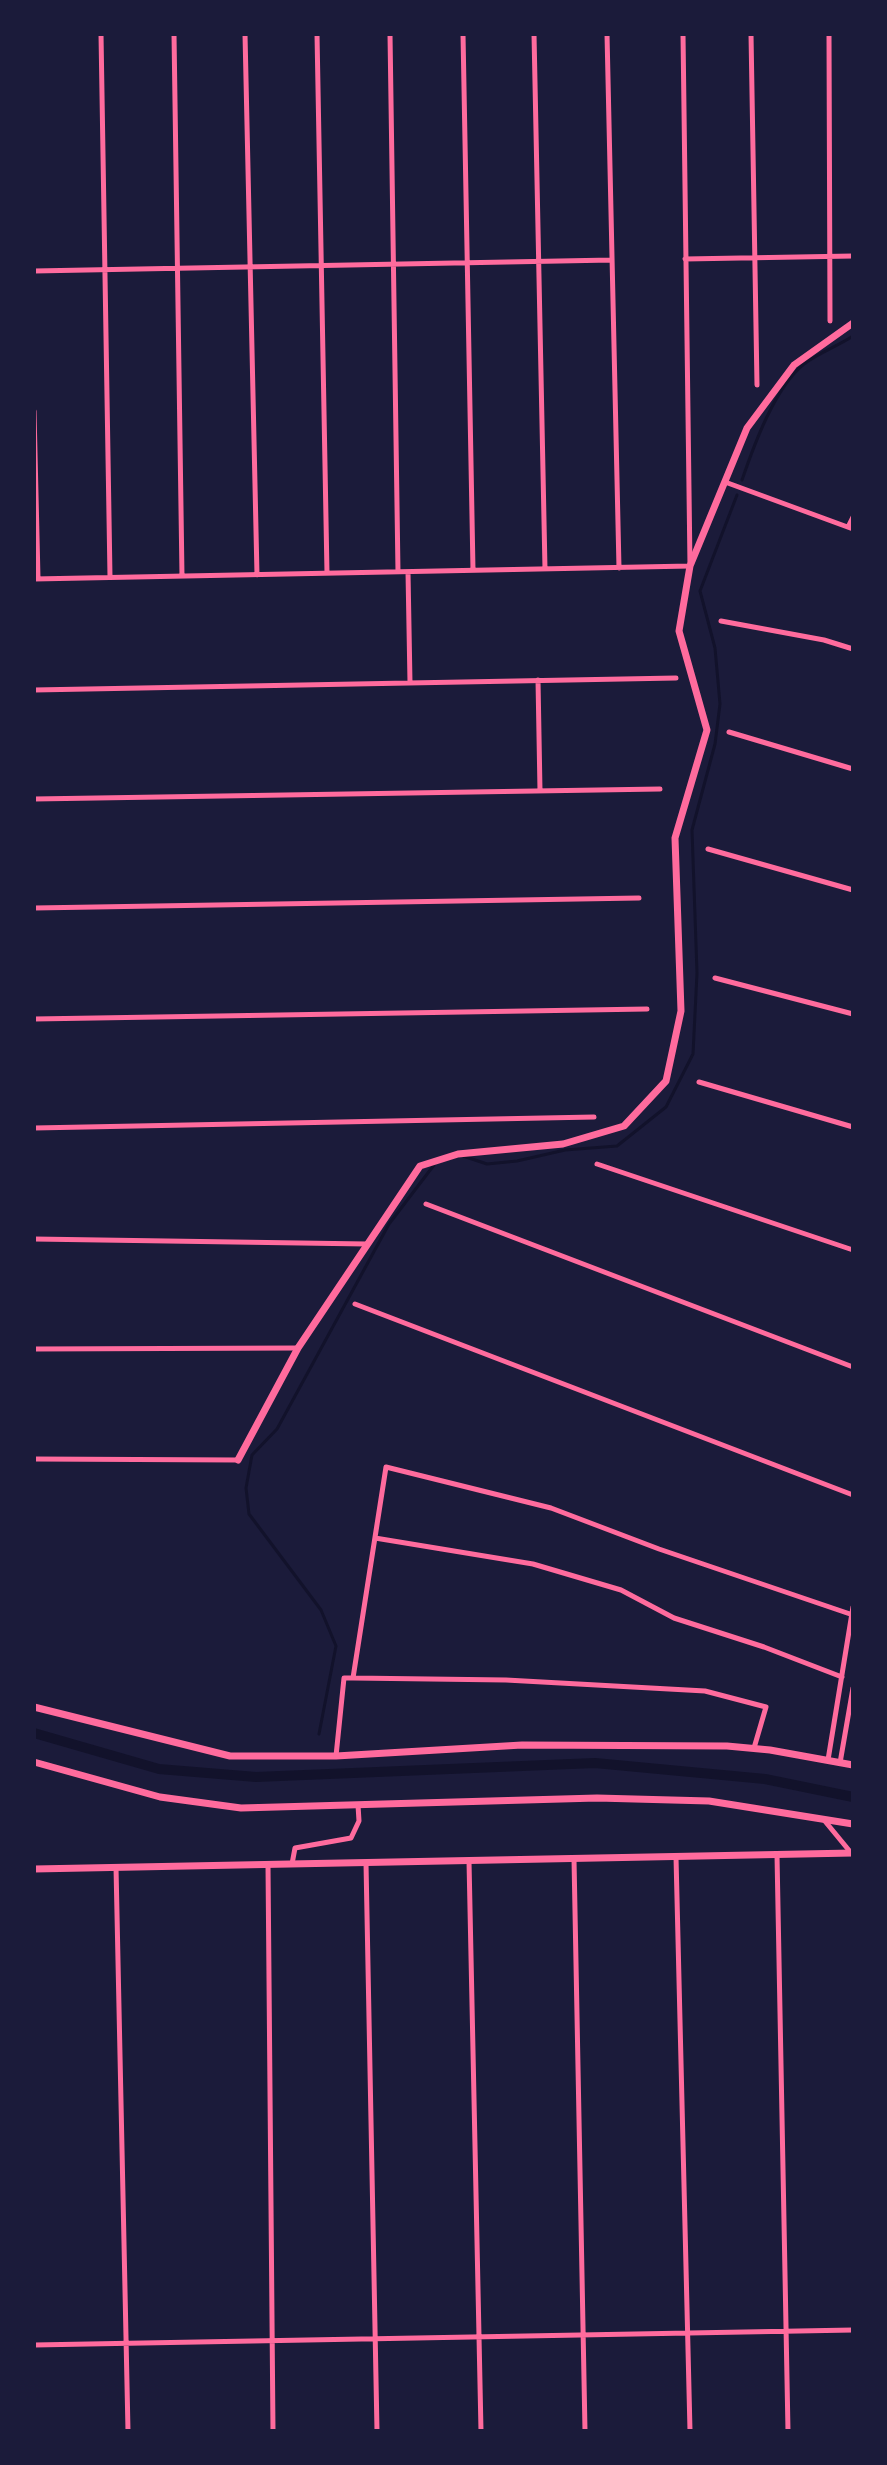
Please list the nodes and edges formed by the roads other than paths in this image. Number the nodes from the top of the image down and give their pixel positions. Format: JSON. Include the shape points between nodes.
{"nodes":[{"id":1,"x":101,"y":34,"type":"edge"},
{"id":2,"x":174,"y":34,"type":"edge"},
{"id":3,"x":245,"y":34,"type":"edge"},
{"id":4,"x":317,"y":34,"type":"edge"},
{"id":5,"x":390,"y":34,"type":"edge"},
{"id":6,"x":463,"y":34,"type":"edge"},
{"id":7,"x":534,"y":34,"type":"edge"},
{"id":8,"x":607,"y":34,"type":"edge"},
{"id":9,"x":683,"y":34,"type":"edge"},
{"id":10,"x":751,"y":34,"type":"edge"},
{"id":11,"x":829,"y":34,"type":"edge"},
{"id":12,"x":829,"y":256,"type":"junction"},
{"id":13,"x":853,"y":256,"type":"edge"},
{"id":14,"x":756,"y":258,"type":"junction"},
{"id":15,"x":685,"y":259,"type":"junction"},
{"id":16,"x":612,"y":260,"type":"junction"},
{"id":17,"x":539,"y":262,"type":"junction"},
{"id":18,"x":467,"y":263,"type":"junction"},
{"id":19,"x":393,"y":264,"type":"junction"},
{"id":20,"x":321,"y":266,"type":"junction"},
{"id":21,"x":250,"y":267,"type":"junction"},
{"id":22,"x":177,"y":268,"type":"junction"},
{"id":23,"x":105,"y":270,"type":"junction"},
{"id":24,"x":34,"y":271,"type":"edge"},
{"id":25,"x":830,"y":321,"type":"dead end"},
{"id":26,"x":853,"y":323,"type":"edge"},
{"id":27,"x":757,"y":385,"type":"dead end"},
{"id":28,"x":34,"y":411,"type":"edge"},
{"id":29,"x":725,"y":482,"type":"junction"},
{"id":30,"x":853,"y":517,"type":"edge"},
{"id":31,"x":850,"y":528,"type":"edge"},
{"id":32,"x":690,"y":566,"type":"junction"},
{"id":33,"x":619,"y":568,"type":"junction"},
{"id":34,"x":545,"y":569,"type":"junction"},
{"id":35,"x":473,"y":570,"type":"junction"},
{"id":36,"x":398,"y":572,"type":"junction"},
{"id":37,"x":408,"y":572,"type":"junction"},
{"id":38,"x":327,"y":573,"type":"junction"},
{"id":39,"x":257,"y":575,"type":"junction"},
{"id":40,"x":182,"y":576,"type":"junction"},
{"id":41,"x":110,"y":577,"type":"junction"},
{"id":42,"x":36,"y":579,"type":"edge"},
{"id":43,"x":721,"y":621,"type":"dead end"},
{"id":44,"x":853,"y":649,"type":"edge"},
{"id":45,"x":676,"y":678,"type":"dead end"},
{"id":46,"x":538,"y":680,"type":"junction"},
{"id":47,"x":410,"y":683,"type":"junction"},
{"id":48,"x":34,"y":690,"type":"edge"},
{"id":49,"x":729,"y":732,"type":"dead end"},
{"id":50,"x":853,"y":769,"type":"edge"},
{"id":51,"x":660,"y":789,"type":"dead end"},
{"id":52,"x":540,"y":791,"type":"junction"},
{"id":53,"x":34,"y":799,"type":"edge"},
{"id":54,"x":708,"y":849,"type":"dead end"},
{"id":55,"x":853,"y":890,"type":"edge"},
{"id":56,"x":639,"y":898,"type":"dead end"},
{"id":57,"x":34,"y":908,"type":"edge"},
{"id":58,"x":715,"y":978,"type":"dead end"},
{"id":59,"x":647,"y":1009,"type":"dead end"},
{"id":60,"x":853,"y":1014,"type":"edge"},
{"id":61,"x":34,"y":1019,"type":"edge"},
{"id":62,"x":699,"y":1082,"type":"dead end"},
{"id":63,"x":594,"y":1117,"type":"dead end"},
{"id":64,"x":853,"y":1127,"type":"edge"},
{"id":65,"x":34,"y":1128,"type":"edge"},
{"id":66,"x":597,"y":1164,"type":"dead end"},
{"id":67,"x":426,"y":1204,"type":"dead end"},
{"id":68,"x":34,"y":1239,"type":"edge"},
{"id":69,"x":367,"y":1244,"type":"junction"},
{"id":70,"x":853,"y":1250,"type":"edge"},
{"id":71,"x":355,"y":1304,"type":"dead end"},
{"id":72,"x":298,"y":1348,"type":"junction"},
{"id":73,"x":34,"y":1349,"type":"edge"},
{"id":74,"x":853,"y":1367,"type":"edge"},
{"id":75,"x":34,"y":1459,"type":"edge"},
{"id":76,"x":238,"y":1460,"type":"joint"},
{"id":77,"x":853,"y":1495,"type":"edge"},
{"id":78,"x":375,"y":1538,"type":"junction"},
{"id":79,"x":852,"y":1612,"type":"edge"},
{"id":80,"x":842,"y":1677,"type":"junction"},
{"id":81,"x":353,"y":1678,"type":"junction"},
{"id":82,"x":853,"y":1688,"type":"edge"},
{"id":83,"x":34,"y":1707,"type":"edge"},
{"id":84,"x":754,"y":1748,"type":"junction"},
{"id":85,"x":336,"y":1756,"type":"junction"},
{"id":86,"x":828,"y":1760,"type":"junction"},
{"id":87,"x":34,"y":1762,"type":"edge"},
{"id":88,"x":840,"y":1763,"type":"junction"},
{"id":89,"x":853,"y":1765,"type":"edge"},
{"id":90,"x":358,"y":1805,"type":"junction"},
{"id":91,"x":824,"y":1820,"type":"junction"},
{"id":92,"x":853,"y":1824,"type":"edge"},
{"id":93,"x":853,"y":1853,"type":"edge"},
{"id":94,"x":777,"y":1855,"type":"junction"},
{"id":95,"x":676,"y":1857,"type":"junction"},
{"id":96,"x":574,"y":1859,"type":"junction"},
{"id":97,"x":469,"y":1861,"type":"junction"},
{"id":98,"x":366,"y":1863,"type":"junction"},
{"id":99,"x":292,"y":1864,"type":"junction"},
{"id":100,"x":268,"y":1865,"type":"junction"},
{"id":101,"x":116,"y":1867,"type":"junction"},
{"id":102,"x":34,"y":1869,"type":"edge"},
{"id":103,"x":853,"y":2330,"type":"edge"},
{"id":104,"x":787,"y":2331,"type":"junction"},
{"id":105,"x":687,"y":2333,"type":"junction"},
{"id":106,"x":583,"y":2335,"type":"junction"},
{"id":107,"x":478,"y":2337,"type":"junction"},
{"id":108,"x":375,"y":2339,"type":"junction"},
{"id":109,"x":271,"y":2341,"type":"junction"},
{"id":110,"x":126,"y":2344,"type":"junction"},
{"id":111,"x":34,"y":2345,"type":"edge"},
{"id":112,"x":128,"y":2431,"type":"edge"},
{"id":113,"x":273,"y":2431,"type":"edge"},
{"id":114,"x":377,"y":2431,"type":"edge"},
{"id":115,"x":481,"y":2431,"type":"edge"},
{"id":116,"x":585,"y":2431,"type":"edge"},
{"id":117,"x":690,"y":2431,"type":"edge"},
{"id":118,"x":788,"y":2431,"type":"edge"}],
"edges":[{"from":1,"to":23,"type":"street"},
{"from":2,"to":22,"type":"street"},
{"from":3,"to":21,"type":"street"},
{"from":4,"to":20,"type":"street"},
{"from":5,"to":19,"type":"street"},
{"from":6,"to":18,"type":"street"},
{"from":7,"to":17,"type":"street"},
{"from":8,"to":16,"type":"street"},
{"from":9,"to":15,"type":"street"},
{"from":10,"to":14,"type":"street"},
{"from":11,"to":12,"type":"street"},
{"from":12,"to":13,"type":"street"},
{"from":12,"to":14,"type":"street"},
{"from":12,"to":25,"type":"street"},
{"from":14,"to":15,"type":"street"},
{"from":14,"to":27,"type":"street"},
{"from":15,"to":32,"type":"street"},
{"from":16,"to":17,"type":"street"},
{"from":16,"to":33,"type":"street"},
{"from":17,"to":18,"type":"street"},
{"from":17,"to":34,"type":"street"},
{"from":18,"to":19,"type":"street"},
{"from":18,"to":35,"type":"street"},
{"from":19,"to":20,"type":"street"},
{"from":19,"to":36,"type":"street"},
{"from":20,"to":21,"type":"street"},
{"from":20,"to":38,"type":"street"},
{"from":21,"to":22,"type":"street"},
{"from":21,"to":39,"type":"street"},
{"from":22,"to":23,"type":"street"},
{"from":22,"to":40,"type":"street"},
{"from":23,"to":24,"type":"street"},
{"from":23,"to":41,"type":"street"},
{"from":26,"to":29,"type":"street","via":[[794,365],[747,428]]},
{"from":28,"to":42,"type":"street"},
{"from":29,"to":31,"type":"street"},
{"from":29,"to":32,"type":"street"},
{"from":30,"to":31,"type":"street"},
{"from":32,"to":33,"type":"street"},
{"from":32,"to":69,"type":"street","via":[[679,631],[707,730],[675,838],[681,1011],[666,1081],[624,1126],[563,1144],[458,1154],[420,1166]]},
{"from":33,"to":34,"type":"street"},
{"from":34,"to":35,"type":"street"},
{"from":35,"to":37,"type":"street"},
{"from":36,"to":37,"type":"street"},
{"from":36,"to":38,"type":"street"},
{"from":37,"to":47,"type":"street"},
{"from":38,"to":39,"type":"street"},
{"from":39,"to":40,"type":"street"},
{"from":40,"to":41,"type":"street"},
{"from":41,"to":42,"type":"street"},
{"from":43,"to":44,"type":"street"},
{"from":45,"to":46,"type":"street"},
{"from":46,"to":47,"type":"street"},
{"from":46,"to":52,"type":"street"},
{"from":47,"to":48,"type":"street"},
{"from":49,"to":50,"type":"street"},
{"from":51,"to":52,"type":"street"},
{"from":52,"to":53,"type":"street"},
{"from":54,"to":55,"type":"street"},
{"from":56,"to":57,"type":"street"},
{"from":58,"to":60,"type":"street"},
{"from":59,"to":61,"type":"street"},
{"from":62,"to":64,"type":"street"},
{"from":63,"to":65,"type":"street"},
{"from":66,"to":70,"type":"street"},
{"from":67,"to":74,"type":"street"},
{"from":68,"to":69,"type":"street"},
{"from":69,"to":72,"type":"street"},
{"from":71,"to":77,"type":"street"},
{"from":72,"to":73,"type":"street"},
{"from":72,"to":76,"type":"street"},
{"from":75,"to":76,"type":"street"},
{"from":78,"to":79,"type":"street","via":[[386,1467],[551,1508]]},
{"from":78,"to":80,"type":"street","via":[[533,1564],[621,1590],[674,1618]]},
{"from":78,"to":81,"type":"street"},
{"from":79,"to":80,"type":"street"},
{"from":80,"to":86,"type":"street"},
{"from":81,"to":84,"type":"street","via":[[705,1691],[766,1707]]},
{"from":81,"to":85,"type":"street","via":[[344,1678]]},
{"from":82,"to":88,"type":"street"},
{"from":83,"to":85,"type":"street","via":[[230,1756]]},
{"from":84,"to":85,"type":"street","via":[[522,1745]]},
{"from":84,"to":86,"type":"street"},
{"from":86,"to":88,"type":"street"},
{"from":87,"to":90,"type":"street","via":[[160,1797],[228,1806]]},
{"from":88,"to":89,"type":"street"},
{"from":90,"to":91,"type":"street","via":[[597,1798],[709,1801]]},
{"from":90,"to":99,"type":"street","via":[[359,1821],[351,1838],[295,1848]]},
{"from":91,"to":92,"type":"street"},
{"from":91,"to":93,"type":"street"},
{"from":93,"to":94,"type":"street"},
{"from":94,"to":95,"type":"street"},
{"from":94,"to":104,"type":"street"},
{"from":95,"to":96,"type":"street"},
{"from":95,"to":105,"type":"street"},
{"from":96,"to":97,"type":"street"},
{"from":96,"to":106,"type":"street"},
{"from":97,"to":98,"type":"street"},
{"from":97,"to":107,"type":"street"},
{"from":98,"to":99,"type":"street"},
{"from":98,"to":108,"type":"street"},
{"from":99,"to":100,"type":"street"},
{"from":100,"to":101,"type":"street"},
{"from":100,"to":109,"type":"street"},
{"from":101,"to":102,"type":"street"},
{"from":101,"to":110,"type":"street"},
{"from":103,"to":104,"type":"street"},
{"from":104,"to":105,"type":"street"},
{"from":104,"to":118,"type":"street"},
{"from":105,"to":106,"type":"street"},
{"from":105,"to":117,"type":"street"},
{"from":106,"to":107,"type":"street"},
{"from":106,"to":116,"type":"street"},
{"from":107,"to":108,"type":"street"},
{"from":107,"to":115,"type":"street"},
{"from":108,"to":109,"type":"street"},
{"from":108,"to":114,"type":"street"},
{"from":109,"to":110,"type":"street"},
{"from":109,"to":113,"type":"street"},
{"from":110,"to":111,"type":"street"},
{"from":110,"to":112,"type":"street"}]}
